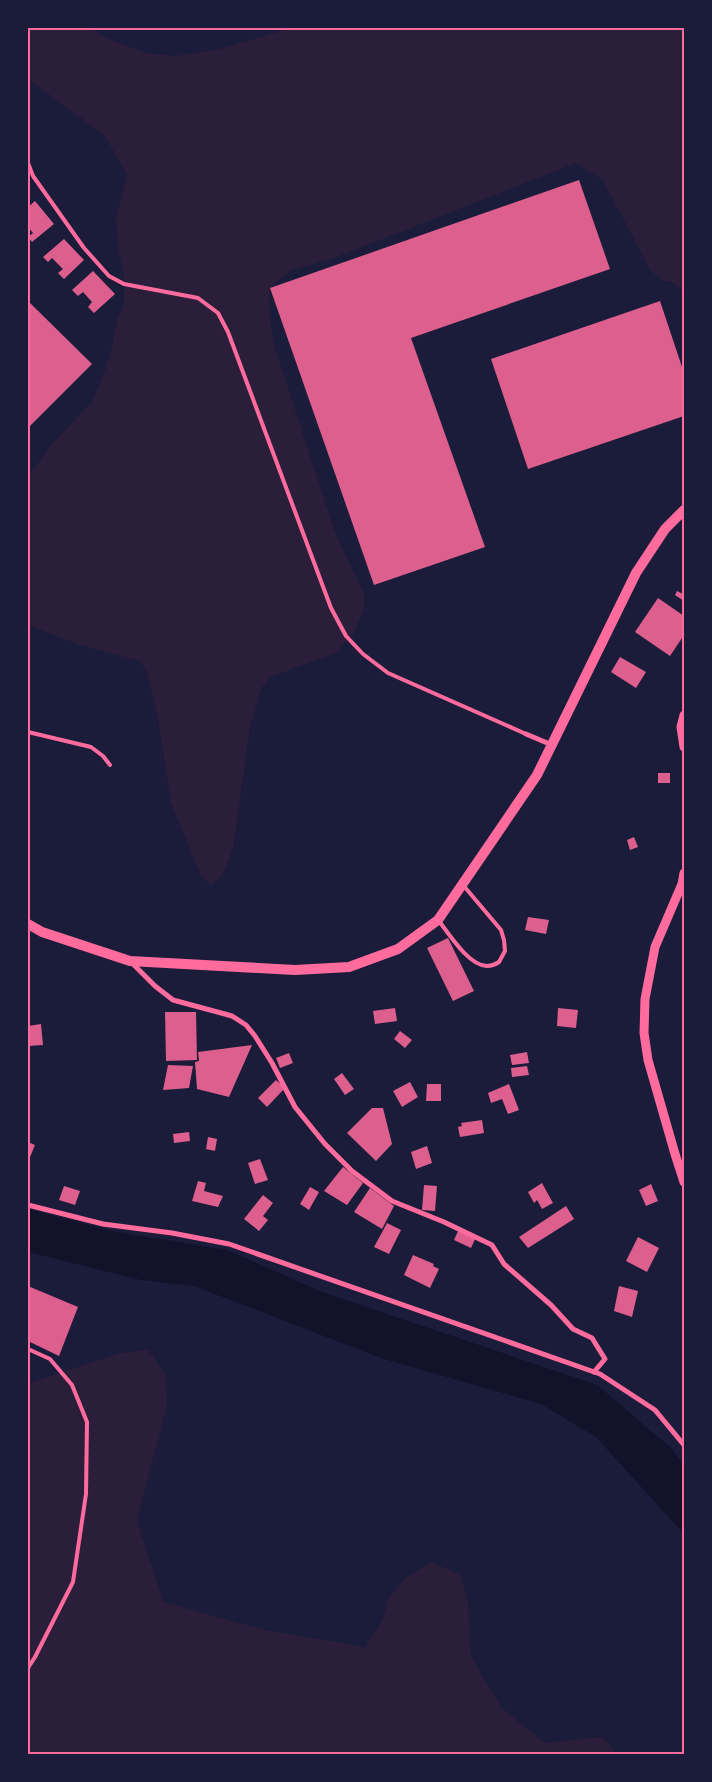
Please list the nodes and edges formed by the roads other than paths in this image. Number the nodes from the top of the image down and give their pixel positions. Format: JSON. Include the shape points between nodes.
{"nodes":[{"id":1,"x":28,"y":163,"type":"edge"},
{"id":2,"x":684,"y":510,"type":"edge"},
{"id":3,"x":684,"y":716,"type":"edge"},
{"id":4,"x":28,"y":732,"type":"edge"},
{"id":5,"x":526,"y":734,"type":"joint"},
{"id":6,"x":553,"y":745,"type":"junction"},
{"id":7,"x":684,"y":747,"type":"edge"},
{"id":8,"x":110,"y":765,"type":"dead end"},
{"id":9,"x":684,"y":873,"type":"edge"},
{"id":10,"x":462,"y":885,"type":"junction"},
{"id":11,"x":438,"y":920,"type":"junction"},
{"id":12,"x":28,"y":924,"type":"edge"},
{"id":13,"x":130,"y":961,"type":"junction"},
{"id":14,"x":684,"y":1182,"type":"edge"},
{"id":15,"x":28,"y":1206,"type":"edge"},
{"id":16,"x":28,"y":1349,"type":"edge"},
{"id":17,"x":594,"y":1372,"type":"junction"},
{"id":18,"x":684,"y":1445,"type":"edge"},
{"id":19,"x":28,"y":1668,"type":"edge"}],
"edges":[{"from":1,"to":5,"type":"lane","via":[[33,176],[84,248],[109,276],[124,284],[198,298],[218,313],[228,332],[331,608],[346,636],[362,654],[388,673]]},
{"from":2,"to":6,"type":"main road","via":[[665,529],[636,573]]},
{"from":3,"to":7,"type":"street","via":[[681,727]]},
{"from":4,"to":8,"type":"lane","via":[[90,747]]},
{"from":5,"to":6,"type":"street"},
{"from":6,"to":10,"type":"main road","via":[[537,776]]},
{"from":9,"to":14,"type":"street","via":[[655,947],[645,999],[644,1033],[648,1060]]},
{"from":10,"to":11,"type":"main road"},
{"from":10,"to":11,"type":"lane","via":[[502,930],[505,951],[499,962],[488,966],[476,963]]},
{"from":11,"to":13,"type":"main road","via":[[398,949],[349,967],[295,970]]},
{"from":12,"to":13,"type":"main road","via":[[42,932]]},
{"from":13,"to":17,"type":"street","via":[[173,1000],[232,1016],[246,1026],[272,1063],[295,1107],[352,1171],[392,1200],[492,1244],[504,1264],[573,1329],[592,1338],[605,1359]]},
{"from":15,"to":17,"type":"street","via":[[102,1224],[229,1244]]},
{"from":16,"to":19,"type":"lane","via":[[50,1359],[72,1385],[87,1422],[86,1494],[74,1582]]},
{"from":17,"to":18,"type":"street","via":[[655,1410]]}]}
